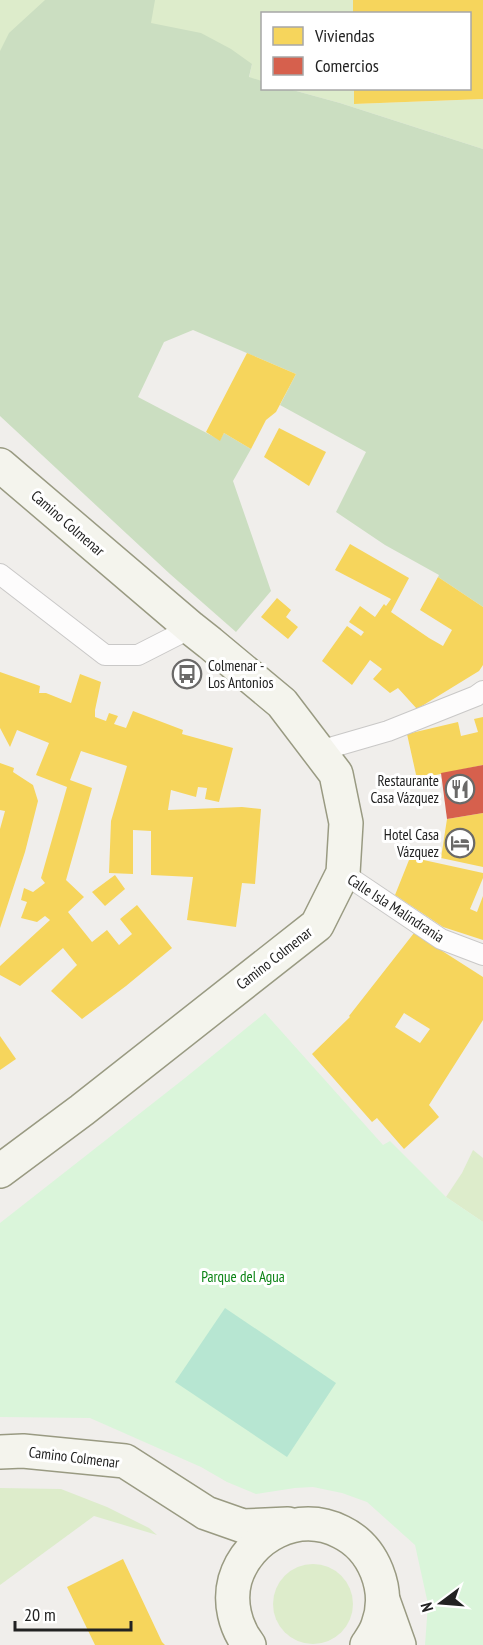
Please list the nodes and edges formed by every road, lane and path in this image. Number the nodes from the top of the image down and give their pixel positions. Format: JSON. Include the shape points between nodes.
{"nodes":[{"id":1,"x":0,"y":465,"type":"edge"},
{"id":2,"x":0,"y":574,"type":"edge"},
{"id":3,"x":191,"y":628,"type":"junction"},
{"id":4,"x":483,"y":690,"type":"edge"},
{"id":5,"x":319,"y":751,"type":"junction"},
{"id":6,"x":343,"y":873,"type":"junction"},
{"id":7,"x":483,"y":955,"type":"edge"},
{"id":8,"x":0,"y":1171,"type":"edge"},
{"id":9,"x":0,"y":1452,"type":"edge"},
{"id":10,"x":206,"y":1513,"type":"junction"},
{"id":11,"x":299,"y":1524,"type":"junction"},
{"id":12,"x":383,"y":1600,"type":"junction"},
{"id":13,"x":233,"y":1607,"type":"junction"},
{"id":14,"x":249,"y":1645,"type":"edge"},
{"id":15,"x":367,"y":1645,"type":"edge"},
{"id":16,"x":399,"y":1645,"type":"edge"}],
"edges":[{"from":1,"to":3,"type":"main road","name":"Camino Colmenar"},
{"from":2,"to":3,"type":"lane","via":[[105,655],[138,655]]},
{"from":3,"to":5,"type":"main road","name":"Camino Colmenar","via":[[282,703]]},
{"from":4,"to":5,"type":"lane","via":[[388,731]]},
{"from":5,"to":6,"type":"main road","name":"Camino Colmenar","via":[[336,774],[346,823]]},
{"from":6,"to":7,"type":"lane","name":"Calle Isla Malindrania","via":[[441,939]]},
{"from":6,"to":8,"type":"main road","name":"Camino Colmenar","via":[[317,925]]},
{"from":9,"to":10,"type":"main road","name":"Camino Colmenar","via":[[23,1450],[125,1461]]},
{"from":10,"to":11,"type":"main road","name":"Camino Colmenar","via":[[243,1526]]},
{"from":10,"to":13,"type":"main road","name":"Camino Colmenar","via":[[230,1567]]},
{"from":11,"to":12,"type":"main road","name":"Camino Colmenar","via":[[321,1525],[358,1544],[380,1580]]},
{"from":11,"to":13,"type":"main road","via":[[263,1538],[249,1552],[233,1587]]},
{"from":12,"to":15,"type":"main road","via":[[378,1626]]},
{"from":12,"to":16,"type":"main road"},
{"from":13,"to":14,"type":"main road"}]}
